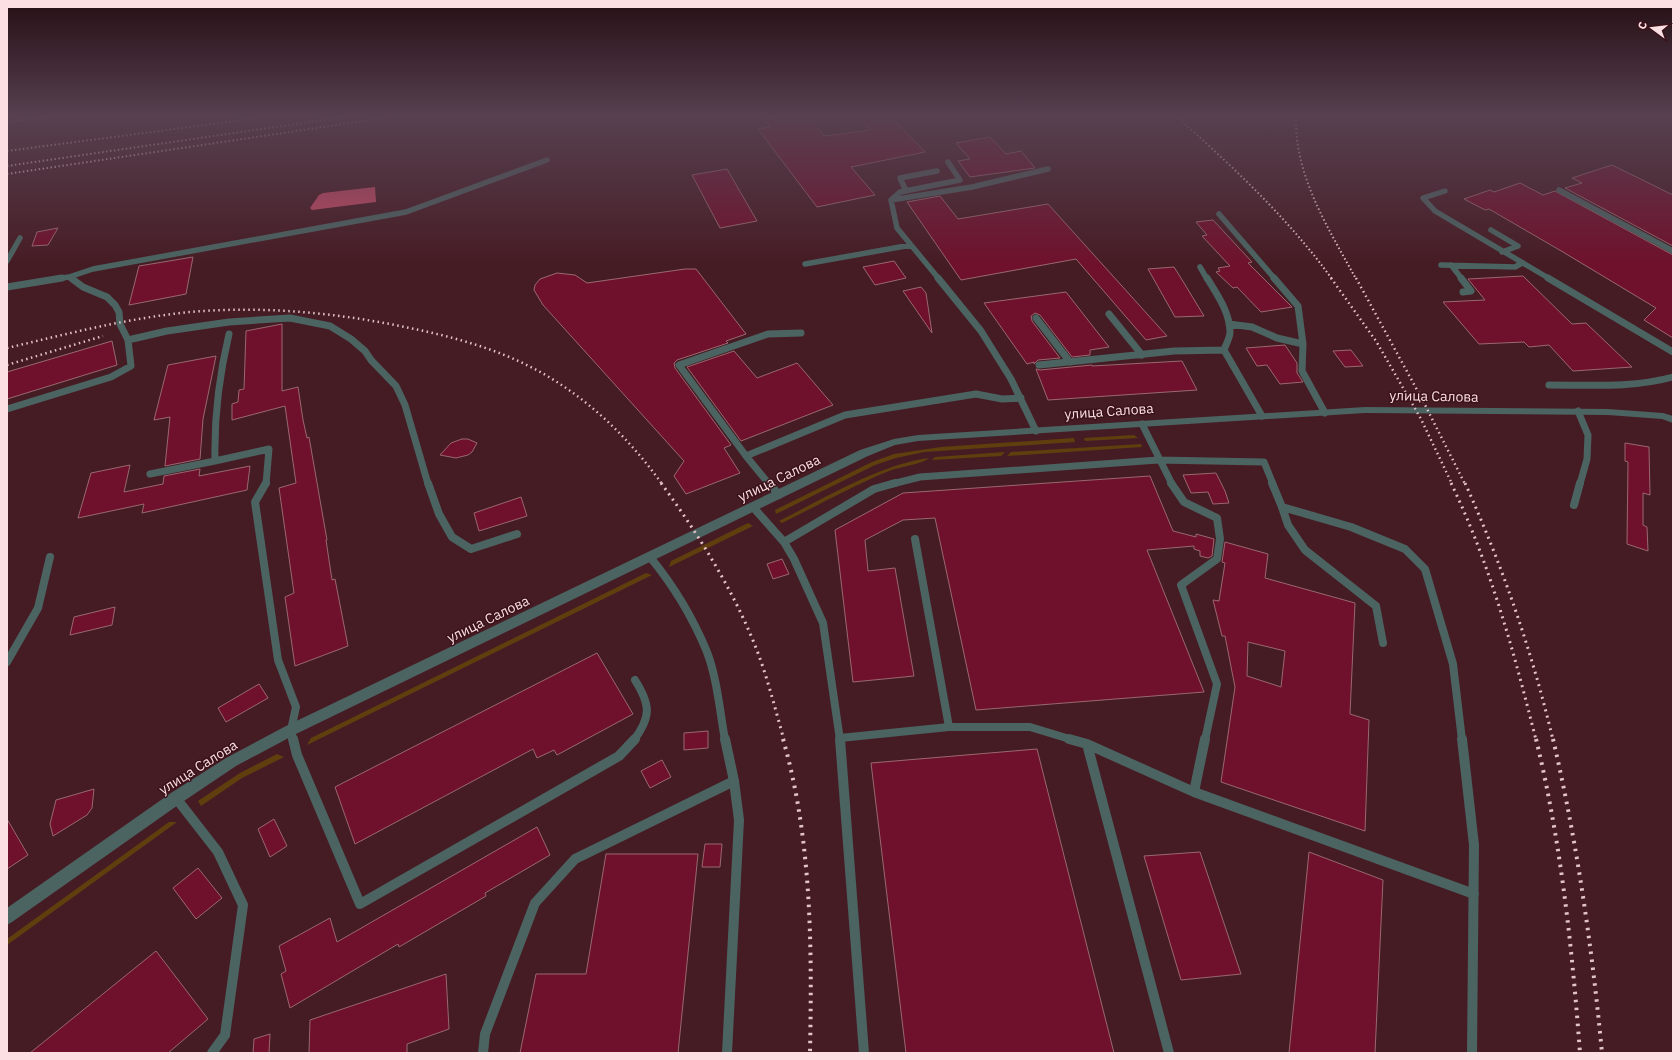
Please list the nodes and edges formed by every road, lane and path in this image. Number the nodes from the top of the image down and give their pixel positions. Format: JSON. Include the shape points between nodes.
{"nodes":[{"id":1,"x":532,"y":165,"type":"edge"},
{"id":2,"x":950,"y":165,"type":"edge"},
{"id":3,"x":1048,"y":169,"type":"dead end"},
{"id":4,"x":937,"y":171,"type":"dead end"},
{"id":5,"x":1559,"y":190,"type":"dead end"},
{"id":6,"x":906,"y":191,"type":"junction"},
{"id":7,"x":1445,"y":191,"type":"dead end"},
{"id":8,"x":891,"y":200,"type":"junction"},
{"id":9,"x":1219,"y":214,"type":"dead end"},
{"id":10,"x":1491,"y":230,"type":"dead end"},
{"id":11,"x":20,"y":238,"type":"dead end"},
{"id":12,"x":911,"y":245,"type":"junction"},
{"id":13,"x":1673,"y":250,"type":"edge"},
{"id":14,"x":1502,"y":252,"type":"junction"},
{"id":15,"x":7,"y":261,"type":"edge"},
{"id":16,"x":806,"y":264,"type":"dead end"},
{"id":17,"x":1522,"y":264,"type":"junction"},
{"id":18,"x":1441,"y":265,"type":"dead end"},
{"id":19,"x":1451,"y":265,"type":"junction"},
{"id":20,"x":1200,"y":267,"type":"dead end"},
{"id":21,"x":69,"y":277,"type":"junction"},
{"id":22,"x":7,"y":287,"type":"edge"},
{"id":23,"x":1463,"y":292,"type":"dead end"},
{"id":24,"x":1109,"y":314,"type":"dead end"},
{"id":25,"x":1036,"y":318,"type":"dead end"},
{"id":26,"x":1229,"y":324,"type":"junction"},
{"id":27,"x":801,"y":333,"type":"dead end"},
{"id":28,"x":229,"y":334,"type":"dead end"},
{"id":29,"x":128,"y":340,"type":"junction"},
{"id":30,"x":1303,"y":344,"type":"junction"},
{"id":31,"x":1224,"y":350,"type":"junction"},
{"id":32,"x":1673,"y":352,"type":"edge"},
{"id":33,"x":1142,"y":355,"type":"junction"},
{"id":34,"x":1070,"y":362,"type":"junction"},
{"id":35,"x":1039,"y":365,"type":"dead end"},
{"id":36,"x":1673,"y":378,"type":"edge"},
{"id":37,"x":1549,"y":385,"type":"dead end"},
{"id":38,"x":1021,"y":398,"type":"junction"},
{"id":39,"x":7,"y":409,"type":"edge"},
{"id":40,"x":1578,"y":411,"type":"junction"},
{"id":41,"x":1325,"y":413,"type":"junction"},
{"id":42,"x":1262,"y":416,"type":"junction"},
{"id":43,"x":1670,"y":416,"type":"edge"},
{"id":44,"x":1142,"y":424,"type":"junction"},
{"id":45,"x":1036,"y":431,"type":"junction"},
{"id":46,"x":746,"y":456,"type":"junction"},
{"id":47,"x":1158,"y":460,"type":"junction"},
{"id":48,"x":215,"y":461,"type":"junction"},
{"id":49,"x":150,"y":474,"type":"dead end"},
{"id":50,"x":779,"y":495,"type":"junction"},
{"id":51,"x":1574,"y":505,"type":"dead end"},
{"id":52,"x":753,"y":507,"type":"junction"},
{"id":53,"x":1282,"y":507,"type":"junction"},
{"id":54,"x":517,"y":534,"type":"dead end"},
{"id":55,"x":915,"y":539,"type":"dead end"},
{"id":56,"x":784,"y":542,"type":"junction"},
{"id":57,"x":50,"y":556,"type":"dead end"},
{"id":58,"x":650,"y":557,"type":"junction"},
{"id":59,"x":1383,"y":643,"type":"dead end"},
{"id":60,"x":7,"y":662,"type":"edge"},
{"id":61,"x":635,"y":680,"type":"dead end"},
{"id":62,"x":949,"y":727,"type":"junction"},
{"id":63,"x":291,"y":730,"type":"junction"},
{"id":64,"x":840,"y":738,"type":"junction"},
{"id":65,"x":1087,"y":744,"type":"junction"},
{"id":66,"x":734,"y":781,"type":"junction"},
{"id":67,"x":1194,"y":792,"type":"junction"},
{"id":68,"x":176,"y":798,"type":"junction"},
{"id":69,"x":1474,"y":894,"type":"junction"},
{"id":70,"x":7,"y":917,"type":"edge"},
{"id":71,"x":212,"y":1053,"type":"edge"},
{"id":72,"x":483,"y":1053,"type":"edge"},
{"id":73,"x":727,"y":1053,"type":"edge"},
{"id":74,"x":864,"y":1053,"type":"edge"},
{"id":75,"x":1169,"y":1053,"type":"edge"},
{"id":76,"x":1472,"y":1053,"type":"edge"}],
"edges":[{"from":1,"to":21,"type":"lane","via":[[406,212],[93,269]]},
{"from":2,"to":6,"type":"lane","via":[[960,180]]},
{"from":3,"to":8,"type":"lane","via":[[972,187]]},
{"from":4,"to":6,"type":"lane","via":[[900,178]]},
{"from":5,"to":13,"type":"lane"},
{"from":6,"to":8,"type":"lane","via":[[900,192]]},
{"from":7,"to":14,"type":"lane","via":[[1423,198],[1435,211]]},
{"from":8,"to":12,"type":"lane","via":[[897,228]]},
{"from":9,"to":30,"type":"lane","via":[[1298,306]]},
{"from":10,"to":14,"type":"lane","via":[[1518,246]]},
{"from":11,"to":15,"type":"lane"},
{"from":12,"to":16,"type":"lane"},
{"from":12,"to":38,"type":"lane","via":[[981,331]]},
{"from":14,"to":17,"type":"lane"},
{"from":17,"to":19,"type":"lane","via":[[1515,267]]},
{"from":17,"to":32,"type":"lane"},
{"from":18,"to":19,"type":"lane"},
{"from":19,"to":23,"type":"lane","via":[[1471,291]]},
{"from":20,"to":26,"type":"lane"},
{"from":21,"to":22,"type":"lane"},
{"from":21,"to":29,"type":"lane","via":[[83,287],[107,297],[115,305]]},
{"from":24,"to":33,"type":"lane"},
{"from":25,"to":34,"type":"lane"},
{"from":26,"to":30,"type":"lane","via":[[1252,327],[1277,338]]},
{"from":26,"to":31,"type":"lane","via":[[1230,334]]},
{"from":27,"to":46,"type":"lane","via":[[768,334],[679,365]]},
{"from":28,"to":48,"type":"lane","via":[[214,435]]},
{"from":29,"to":39,"type":"lane","via":[[131,366],[111,377]]},
{"from":29,"to":54,"type":"lane","via":[[167,331],[252,319],[290,318],[330,326],[365,351],[396,386],[405,404],[424,473],[439,514],[452,537],[471,549]]},
{"from":30,"to":41,"type":"lane","via":[[1302,371]]},
{"from":31,"to":33,"type":"lane","via":[[1174,351]]},
{"from":31,"to":42,"type":"lane"},
{"from":33,"to":34,"type":"lane"},
{"from":34,"to":35,"type":"lane"},
{"from":36,"to":37,"type":"lane","via":[[1661,382]]},
{"from":38,"to":45,"type":"lane"},
{"from":38,"to":46,"type":"lane","via":[[1002,399],[976,394],[845,415]]},
{"from":40,"to":41,"type":"street","name":"улица Салова","via":[[1365,410]]},
{"from":40,"to":43,"type":"street","name":"улица Салова"},
{"from":40,"to":51,"type":"lane","via":[[1588,435],[1587,459]]},
{"from":41,"to":42,"type":"street","name":"улица Салова"},
{"from":42,"to":44,"type":"street","name":"улица Салова"},
{"from":44,"to":45,"type":"street","name":"улица Салова"},
{"from":44,"to":47,"type":"lane"},
{"from":45,"to":50,"type":"street","name":"улица Салова","via":[[918,438],[894,442],[864,452]]},
{"from":46,"to":50,"type":"lane"},
{"from":47,"to":53,"type":"lane","via":[[1264,462]]},
{"from":47,"to":56,"type":"lane","via":[[905,480],[874,489]]},
{"from":47,"to":67,"type":"lane","via":[[1184,502],[1217,518],[1220,539],[1217,559],[1181,586],[1217,684]]},
{"from":48,"to":49,"type":"lane"},
{"from":48,"to":63,"type":"lane","via":[[269,448],[266,485],[255,502],[278,660],[296,707]]},
{"from":50,"to":52,"type":"street","name":"улица Салова"},
{"from":52,"to":56,"type":"lane"},
{"from":52,"to":58,"type":"street","name":"улица Салова"},
{"from":53,"to":59,"type":"lane","via":[[1288,525],[1304,550],[1376,606]]},
{"from":53,"to":69,"type":"lane","via":[[1351,527],[1405,549],[1425,569],[1453,664],[1474,845]]},
{"from":55,"to":62,"type":"lane"},
{"from":56,"to":64,"type":"lane","via":[[823,624]]},
{"from":57,"to":60,"type":"lane","via":[[38,608]]},
{"from":58,"to":63,"type":"street","name":"улица Салова"},
{"from":58,"to":66,"type":"lane","via":[[684,605],[707,653]]},
{"from":61,"to":63,"type":"lane","via":[[644,693],[648,708],[645,723],[634,741],[619,756],[360,904],[297,755]]},
{"from":62,"to":64,"type":"lane"},
{"from":62,"to":65,"type":"lane","via":[[1030,727]]},
{"from":63,"to":68,"type":"street","name":"улица Салова","via":[[231,762]]},
{"from":64,"to":74,"type":"lane"},
{"from":65,"to":67,"type":"lane"},
{"from":65,"to":75,"type":"lane"},
{"from":66,"to":72,"type":"lane","via":[[575,859],[535,903],[485,1034]]},
{"from":66,"to":73,"type":"lane","via":[[739,820]]},
{"from":67,"to":69,"type":"lane"},
{"from":68,"to":70,"type":"street","name":"улица Салова"},
{"from":68,"to":71,"type":"lane","via":[[218,852],[243,905],[225,1035]]},
{"from":69,"to":76,"type":"lane"}]}
